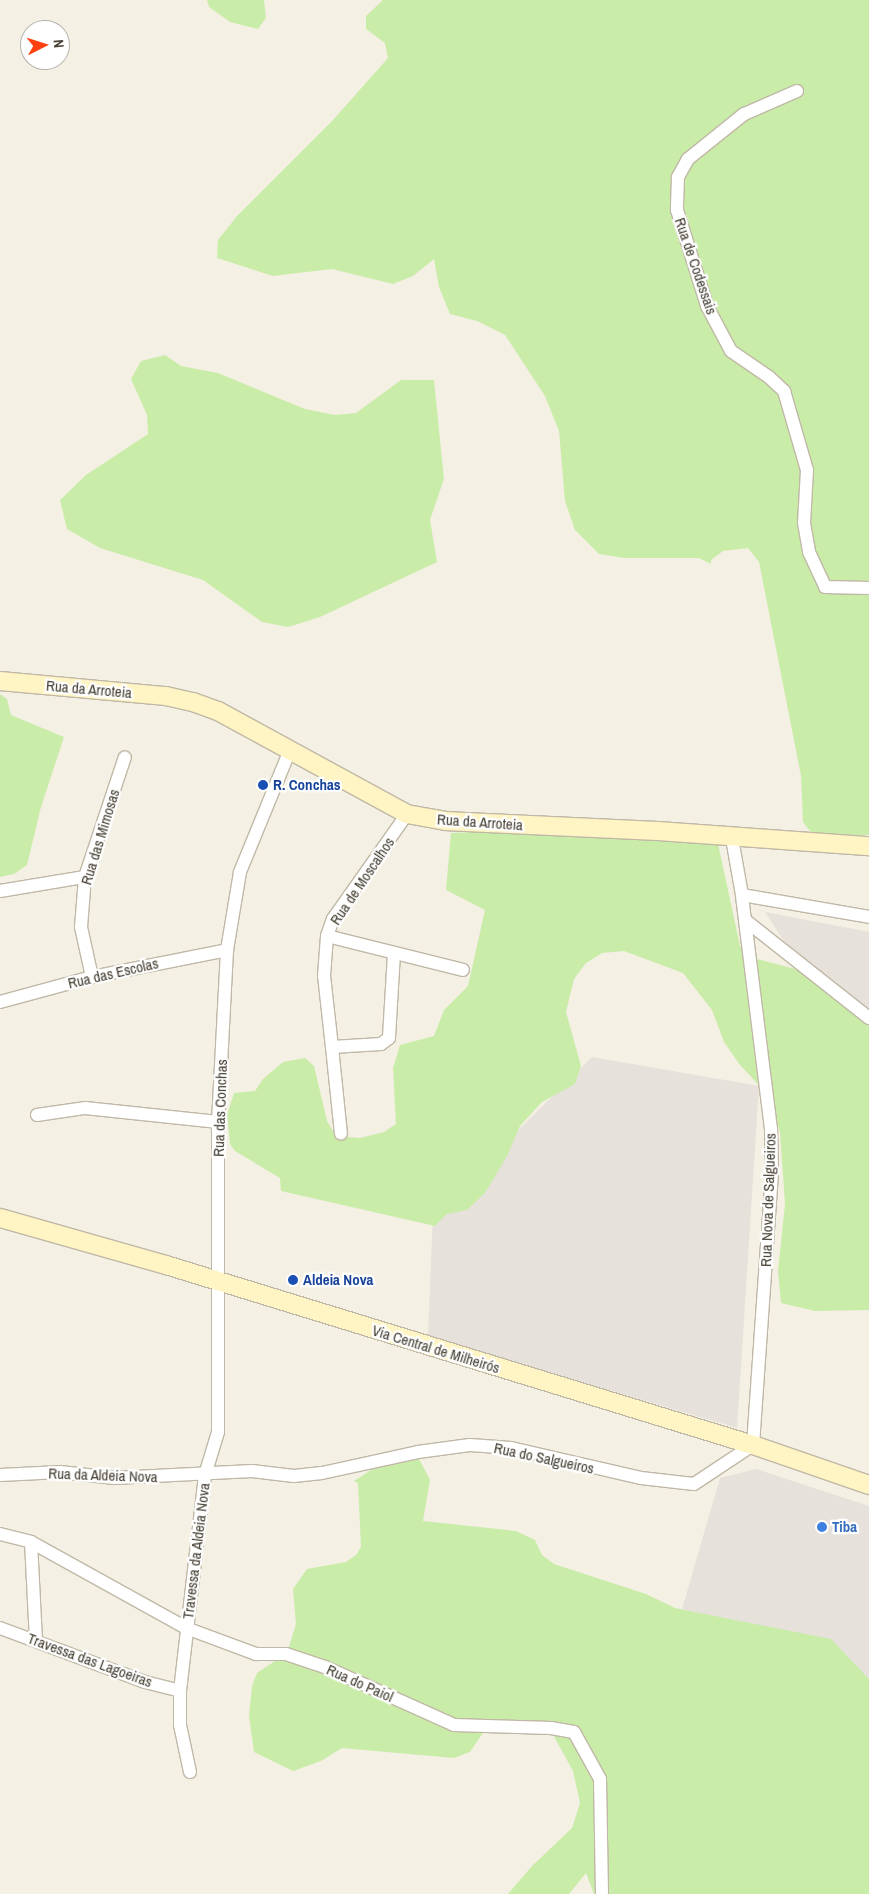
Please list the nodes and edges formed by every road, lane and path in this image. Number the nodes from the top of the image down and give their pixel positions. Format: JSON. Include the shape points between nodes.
{"nodes":[{"id":1,"x":797,"y":91,"type":"dead end"},
{"id":2,"x":869,"y":588,"type":"edge"},
{"id":3,"x":0,"y":681,"type":"edge"},
{"id":4,"x":290,"y":750,"type":"junction"},
{"id":5,"x":125,"y":757,"type":"dead end"},
{"id":6,"x":407,"y":814,"type":"junction"},
{"id":7,"x":732,"y":838,"type":"junction"},
{"id":8,"x":869,"y":846,"type":"edge"},
{"id":9,"x":85,"y":877,"type":"junction"},
{"id":10,"x":0,"y":891,"type":"edge"},
{"id":11,"x":742,"y":895,"type":"junction"},
{"id":12,"x":869,"y":917,"type":"edge"},
{"id":13,"x":745,"y":920,"type":"junction"},
{"id":14,"x":327,"y":936,"type":"junction"},
{"id":15,"x":227,"y":950,"type":"junction"},
{"id":16,"x":394,"y":953,"type":"junction"},
{"id":17,"x":463,"y":970,"type":"dead end"},
{"id":18,"x":92,"y":977,"type":"junction"},
{"id":19,"x":0,"y":1002,"type":"edge"},
{"id":20,"x":855,"y":1009,"type":"junction"},
{"id":21,"x":869,"y":1012,"type":"edge"},
{"id":22,"x":869,"y":1018,"type":"edge"},
{"id":23,"x":332,"y":1047,"type":"junction"},
{"id":24,"x":36,"y":1115,"type":"dead end"},
{"id":25,"x":218,"y":1122,"type":"junction"},
{"id":26,"x":341,"y":1134,"type":"dead end"},
{"id":27,"x":0,"y":1218,"type":"edge"},
{"id":28,"x":220,"y":1282,"type":"junction"},
{"id":29,"x":753,"y":1445,"type":"junction"},
{"id":30,"x":0,"y":1474,"type":"edge"},
{"id":31,"x":205,"y":1475,"type":"junction"},
{"id":32,"x":869,"y":1486,"type":"edge"},
{"id":33,"x":0,"y":1534,"type":"edge"},
{"id":34,"x":30,"y":1542,"type":"junction"},
{"id":35,"x":0,"y":1628,"type":"edge"},
{"id":36,"x":186,"y":1628,"type":"junction"},
{"id":37,"x":36,"y":1640,"type":"junction"},
{"id":38,"x":180,"y":1690,"type":"junction"},
{"id":39,"x":190,"y":1772,"type":"dead end"},
{"id":40,"x":602,"y":1894,"type":"edge"}],
"edges":[{"from":1,"to":2,"type":"street","name":"Rua de Codessais","via":[[744,114],[688,159],[678,177],[676,210],[707,306],[732,351],[784,391],[807,470],[804,523],[809,552],[825,587]]},
{"from":3,"to":4,"type":"street","name":"Rua da Arroteia","via":[[166,696],[193,702]]},
{"from":4,"to":6,"type":"street","name":"Rua da Arroteia"},
{"from":4,"to":15,"type":"street","name":"Rua das Conchas","via":[[240,872]]},
{"from":5,"to":9,"type":"street","name":"Rua das Mimosas"},
{"from":6,"to":7,"type":"street","name":"Rua da Arroteia","via":[[460,822],[658,831]]},
{"from":6,"to":14,"type":"street","name":"Rua de Moscalhos","via":[[334,919]]},
{"from":7,"to":8,"type":"street","name":"Rua da Arroteia"},
{"from":7,"to":11,"type":"street","name":"Rua Nova de Salgueiros"},
{"from":9,"to":10,"type":"street"},
{"from":9,"to":18,"type":"street","name":"Rua das Mimosas","via":[[81,927]]},
{"from":11,"to":12,"type":"street"},
{"from":11,"to":13,"type":"street","name":"Rua Nova de Salgueiros"},
{"from":13,"to":20,"type":"street"},
{"from":13,"to":29,"type":"street","name":"Rua Nova de Salgueiros","via":[[771,1128],[772,1172]]},
{"from":14,"to":16,"type":"street"},
{"from":14,"to":23,"type":"street","name":"Rua de Moscalhos","via":[[324,967]]},
{"from":15,"to":18,"type":"street","name":"Rua das Escolas"},
{"from":15,"to":25,"type":"street","name":"Rua das Conchas"},
{"from":16,"to":17,"type":"street"},
{"from":16,"to":23,"type":"street","via":[[389,1038],[381,1044]]},
{"from":18,"to":19,"type":"street","name":"Rua das Escolas"},
{"from":20,"to":21,"type":"street"},
{"from":20,"to":22,"type":"street"},
{"from":23,"to":26,"type":"street","name":"Rua de Moscalhos"},
{"from":24,"to":25,"type":"street","via":[[85,1108]]},
{"from":25,"to":28,"type":"street","name":"Rua das Conchas"},
{"from":27,"to":28,"type":"street","name":"Via Central de Milheirós"},
{"from":28,"to":29,"type":"street","name":"Via Central de Milheirós"},
{"from":28,"to":31,"type":"street","name":"Rua das Conchas","via":[[218,1432]]},
{"from":29,"to":31,"type":"street","name":"Rua do Salgueiros","via":[[694,1484],[641,1478],[511,1448],[470,1445],[418,1452],[322,1473],[294,1476],[252,1471]]},
{"from":29,"to":32,"type":"street","name":"Via Central de Milheirós"},
{"from":30,"to":31,"type":"street","name":"Rua da Aldeia Nova","via":[[60,1472],[115,1478]]},
{"from":31,"to":36,"type":"street","name":"Travessa da Aldeia Nova"},
{"from":33,"to":34,"type":"street","name":"Rua do Paiol"},
{"from":34,"to":36,"type":"street","name":"Rua do Paiol"},
{"from":34,"to":37,"type":"street"},
{"from":35,"to":37,"type":"street","name":"Travessa das Lagoeiras"},
{"from":36,"to":38,"type":"street","name":"Travessa da Aldeia Nova"},
{"from":36,"to":40,"type":"street","name":"Rua do Paiol","via":[[256,1654],[286,1654],[325,1667],[454,1724],[574,1732],[600,1780]]},
{"from":37,"to":38,"type":"street","name":"Travessa das Lagoeiras","via":[[144,1682]]},
{"from":38,"to":39,"type":"street","name":"Travessa da Aldeia Nova","via":[[180,1725]]}]}
